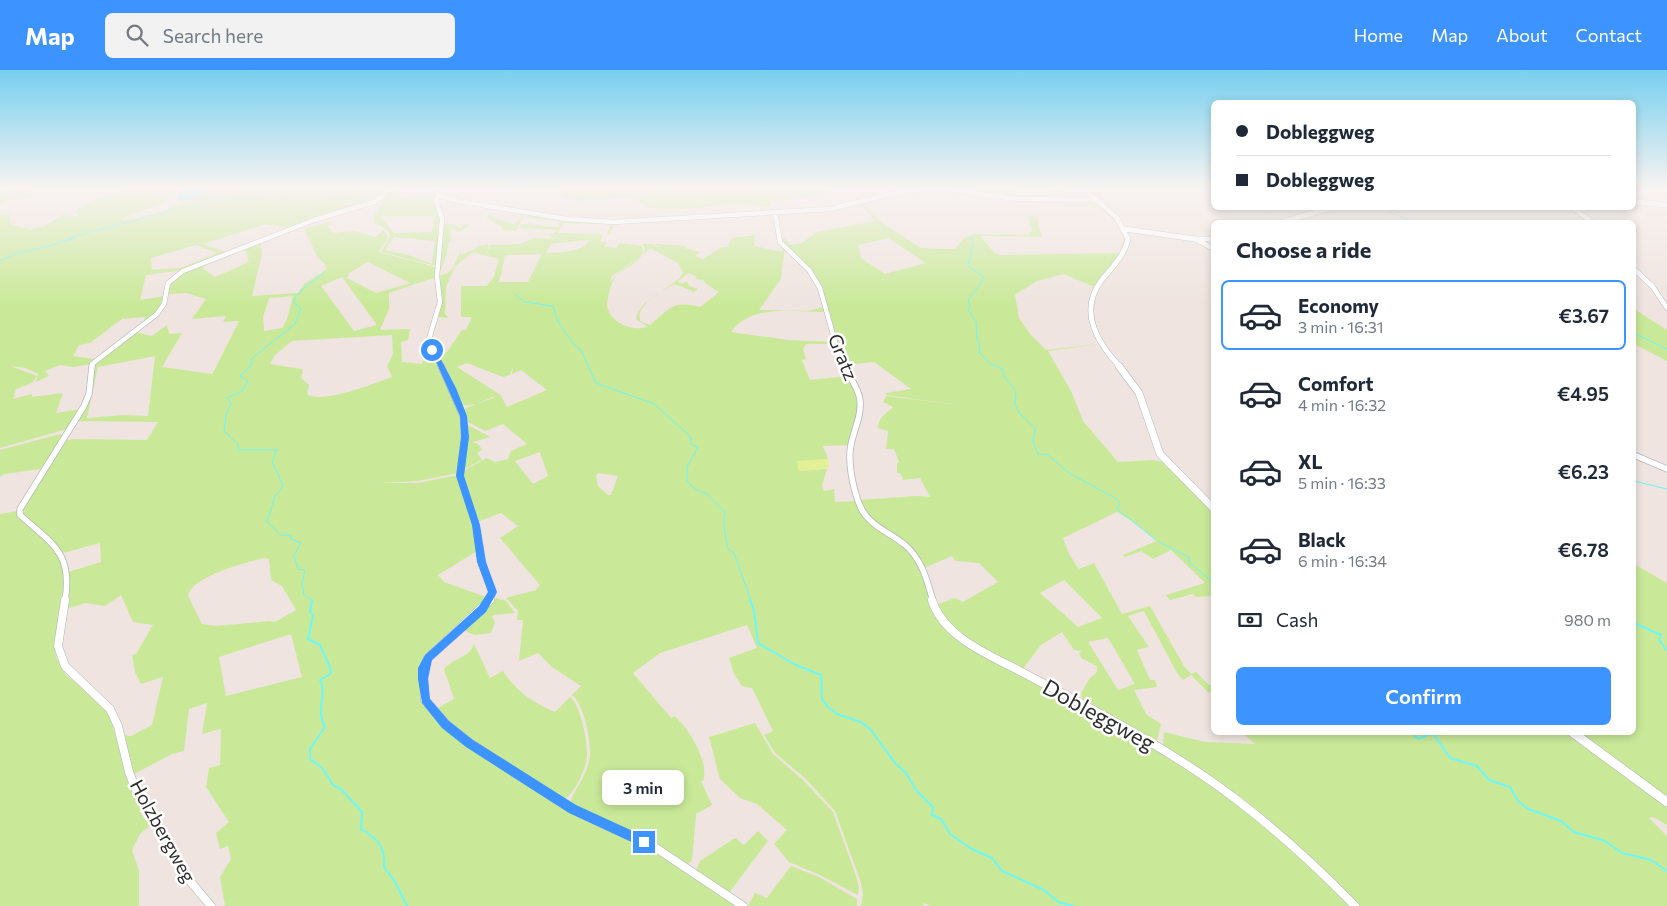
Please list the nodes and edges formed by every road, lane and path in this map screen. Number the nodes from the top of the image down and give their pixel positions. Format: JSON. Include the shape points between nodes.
{"nodes":[{"id":1,"x":295,"y":227,"type":"edge"},
{"id":2,"x":441,"y":227,"type":"edge"},
{"id":3,"x":777,"y":227,"type":"edge"},
{"id":4,"x":1125,"y":229,"type":"joint"},
{"id":5,"x":1210,"y":242,"type":"edge"},
{"id":6,"x":1636,"y":271,"type":"edge"},
{"id":7,"x":1667,"y":308,"type":"edge"},
{"id":8,"x":1636,"y":456,"type":"edge"},
{"id":9,"x":1667,"y":469,"type":"edge"},
{"id":10,"x":1211,"y":506,"type":"edge"},
{"id":11,"x":864,"y":513,"type":"joint"},
{"id":12,"x":1576,"y":735,"type":"edge"},
{"id":13,"x":1667,"y":802,"type":"edge"},
{"id":14,"x":211,"y":906,"type":"edge"},
{"id":15,"x":743,"y":906,"type":"edge"},
{"id":16,"x":1355,"y":906,"type":"edge"}],
"edges":[{"from":1,"to":14,"type":"street","name":"Holzbergweg","via":[[174,276],[167,285],[164,304],[154,316],[93,362],[84,406],[20,509],[20,515],[56,546],[64,559],[66,601],[58,644],[62,663],[73,676],[98,693],[110,709],[136,789],[192,886]]},
{"from":2,"to":15,"type":"street","via":[[437,276],[440,302],[429,339],[463,416],[465,437],[460,476],[476,525],[481,562],[493,592],[482,609],[428,658],[423,668],[425,700],[446,724],[470,743],[572,809],[656,848]]},
{"from":3,"to":11,"type":"street","name":"Gratz","via":[[780,242],[809,270],[820,288],[840,356],[860,398],[861,410],[850,459],[857,499]]},
{"from":4,"to":5,"type":"street"},
{"from":4,"to":10,"type":"street","via":[[1128,239],[1125,250],[1100,281],[1094,294],[1093,328],[1139,394],[1160,454]]},
{"from":6,"to":7,"type":"street","via":[[1653,287]]},
{"from":8,"to":9,"type":"street"},
{"from":11,"to":16,"type":"street","name":"Dobleggweg","via":[[913,553],[924,572],[934,605],[950,628],[984,652],[1136,733],[1236,799],[1302,852]]},
{"from":12,"to":13,"type":"street"}]}
